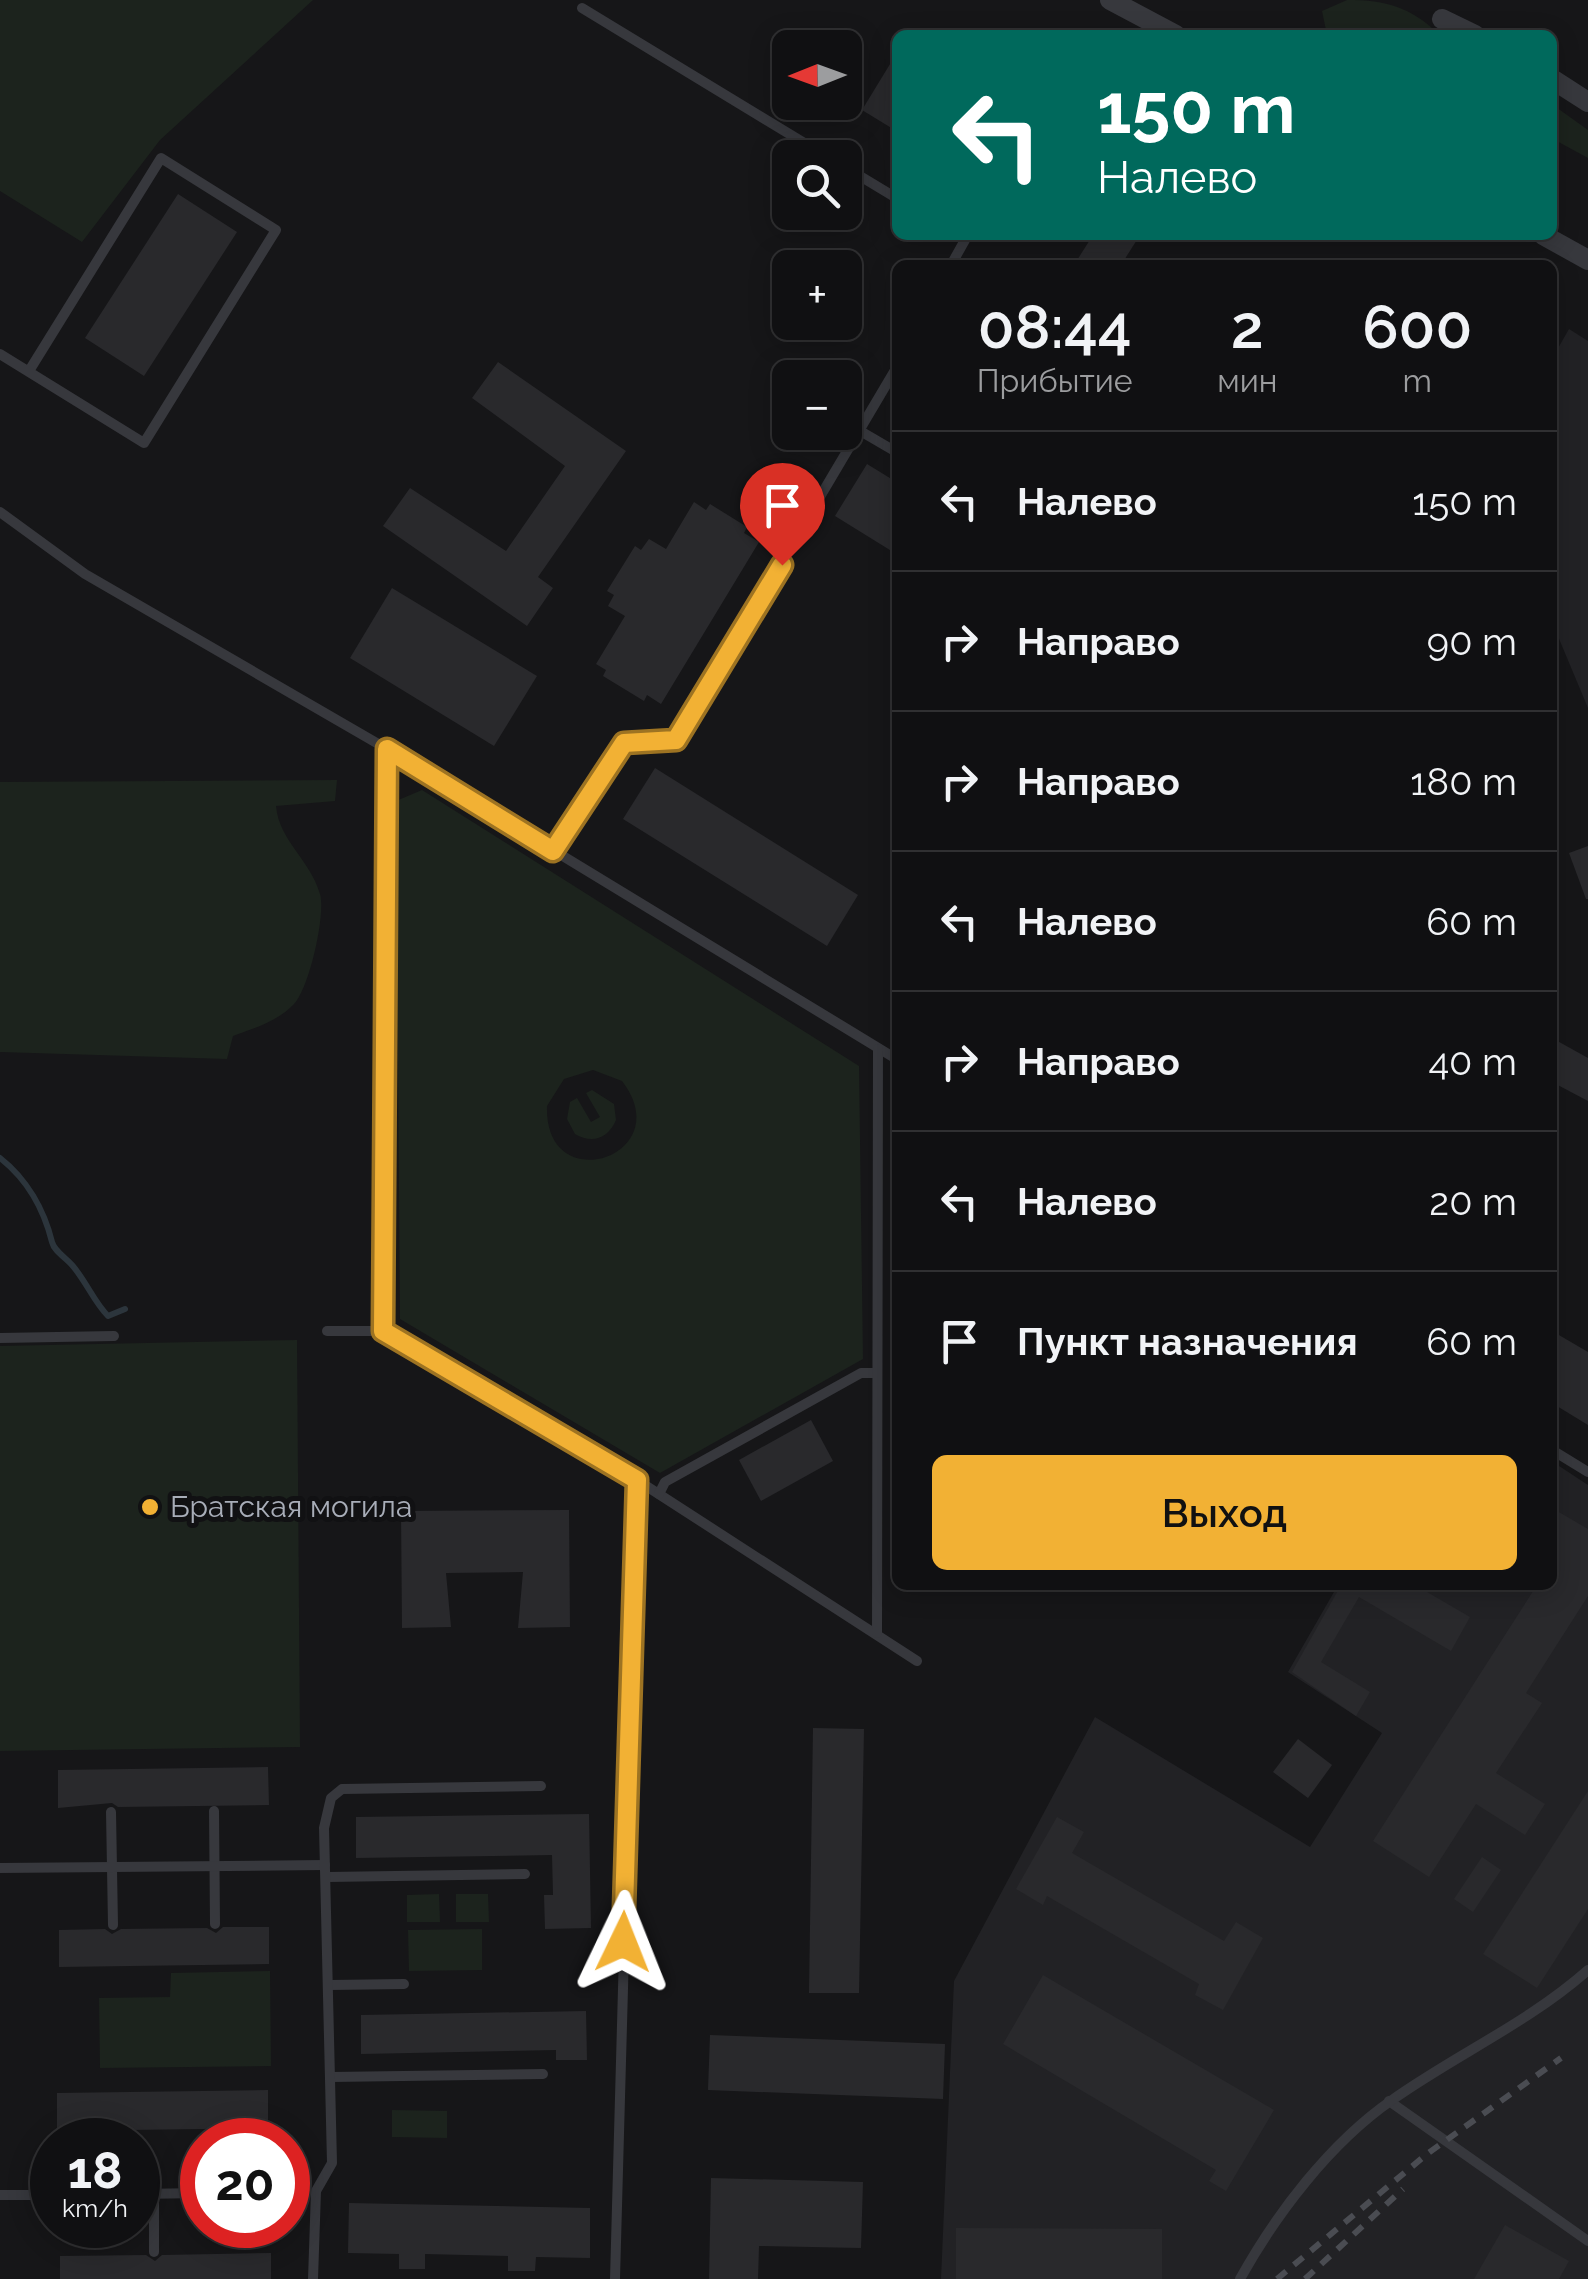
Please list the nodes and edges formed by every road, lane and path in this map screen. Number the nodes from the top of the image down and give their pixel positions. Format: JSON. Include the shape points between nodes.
{"nodes":[{"id":1,"x":1110,"y":0,"type":"edge"},
{"id":2,"x":582,"y":8,"type":"dead end"},
{"id":3,"x":1442,"y":19,"type":"dead end"},
{"id":4,"x":1167,"y":30,"type":"edge"},
{"id":5,"x":1465,"y":30,"type":"edge"},
{"id":6,"x":1557,"y":82,"type":"edge"},
{"id":7,"x":1588,"y":102,"type":"edge"},
{"id":8,"x":799,"y":140,"type":"edge"},
{"id":9,"x":862,"y":177,"type":"edge"},
{"id":10,"x":892,"y":195,"type":"edge"},
{"id":11,"x":1552,"y":240,"type":"edge"},
{"id":12,"x":1588,"y":260,"type":"edge"},
{"id":13,"x":0,"y":354,"type":"edge"},
{"id":14,"x":29,"y":371,"type":"junction"},
{"id":15,"x":892,"y":376,"type":"edge"},
{"id":16,"x":862,"y":432,"type":"joint"},
{"id":17,"x":851,"y":450,"type":"edge"},
{"id":18,"x":892,"y":450,"type":"edge"},
{"id":19,"x":0,"y":512,"type":"edge"},
{"id":20,"x":387,"y":749,"type":"junction"},
{"id":21,"x":553,"y":851,"type":"junction"},
{"id":22,"x":878,"y":1049,"type":"junction"},
{"id":23,"x":892,"y":1057,"type":"edge"},
{"id":24,"x":383,"y":1331,"type":"junction"},
{"id":25,"x":327,"y":1332,"type":"dead end"},
{"id":26,"x":114,"y":1336,"type":"dead end"},
{"id":27,"x":0,"y":1338,"type":"edge"},
{"id":28,"x":877,"y":1373,"type":"junction"},
{"id":29,"x":1557,"y":1453,"type":"edge"},
{"id":30,"x":1588,"y":1472,"type":"edge"},
{"id":31,"x":637,"y":1480,"type":"junction"},
{"id":32,"x":658,"y":1494,"type":"junction"},
{"id":33,"x":877,"y":1633,"type":"junction"},
{"id":34,"x":917,"y":1661,"type":"dead end"},
{"id":35,"x":541,"y":1786,"type":"dead end"},
{"id":36,"x":214,"y":1811,"type":"dead end"},
{"id":37,"x":111,"y":1812,"type":"dead end"},
{"id":38,"x":214,"y":1866,"type":"junction"},
{"id":39,"x":112,"y":1867,"type":"junction"},
{"id":40,"x":0,"y":1868,"type":"edge"},
{"id":41,"x":327,"y":1871,"type":"junction"},
{"id":42,"x":525,"y":1874,"type":"dead end"},
{"id":43,"x":215,"y":1924,"type":"dead end"},
{"id":44,"x":112,"y":1925,"type":"dead end"},
{"id":45,"x":1588,"y":1970,"type":"edge"},
{"id":46,"x":404,"y":1984,"type":"dead end"},
{"id":47,"x":330,"y":1985,"type":"junction"},
{"id":48,"x":543,"y":2074,"type":"dead end"},
{"id":49,"x":331,"y":2076,"type":"junction"},
{"id":50,"x":1389,"y":2101,"type":"junction"},
{"id":51,"x":30,"y":2195,"type":"edge"},
{"id":52,"x":0,"y":2196,"type":"edge"},
{"id":53,"x":1588,"y":2241,"type":"edge"},
{"id":54,"x":154,"y":2248,"type":"edge"},
{"id":55,"x":154,"y":2252,"type":"dead end"},
{"id":56,"x":313,"y":2279,"type":"edge"},
{"id":57,"x":615,"y":2279,"type":"edge"},
{"id":58,"x":1240,"y":2279,"type":"edge"}],
"edges":[{"from":1,"to":4,"type":"street"},
{"from":2,"to":8,"type":"lane"},
{"from":3,"to":5,"type":"street"},
{"from":6,"to":7,"type":"street"},
{"from":9,"to":10,"type":"lane"},
{"from":11,"to":12,"type":"street"},
{"from":13,"to":14,"type":"lane"},
{"from":14,"to":14,"type":"lane","via":[[160,158],[276,230],[144,443]]},
{"from":15,"to":16,"type":"lane"},
{"from":16,"to":18,"type":"lane"},
{"from":17,"to":21,"type":"lane","via":[[676,740],[624,743]]},
{"from":19,"to":20,"type":"lane","via":[[85,574]]},
{"from":20,"to":21,"type":"lane"},
{"from":20,"to":24,"type":"lane"},
{"from":21,"to":22,"type":"lane"},
{"from":22,"to":23,"type":"lane"},
{"from":22,"to":28,"type":"lane"},
{"from":24,"to":25,"type":"lane"},
{"from":24,"to":31,"type":"lane"},
{"from":26,"to":27,"type":"lane"},
{"from":28,"to":32,"type":"lane","via":[[860,1373],[666,1482]]},
{"from":28,"to":33,"type":"lane"},
{"from":29,"to":30,"type":"lane"},
{"from":31,"to":32,"type":"lane"},
{"from":31,"to":57,"type":"lane"},
{"from":32,"to":33,"type":"lane"},
{"from":33,"to":34,"type":"lane"},
{"from":35,"to":41,"type":"lane","via":[[342,1789],[327,1811]]},
{"from":36,"to":38,"type":"lane"},
{"from":37,"to":39,"type":"lane"},
{"from":38,"to":39,"type":"lane"},
{"from":38,"to":41,"type":"lane"},
{"from":38,"to":43,"type":"lane"},
{"from":39,"to":40,"type":"lane"},
{"from":39,"to":44,"type":"lane"},
{"from":41,"to":42,"type":"lane"},
{"from":41,"to":47,"type":"lane"},
{"from":45,"to":50,"type":"lane","via":[[1548,2004]]},
{"from":46,"to":47,"type":"lane"},
{"from":47,"to":49,"type":"lane"},
{"from":48,"to":49,"type":"lane"},
{"from":49,"to":56,"type":"lane","via":[[332,2162],[316,2191]]},
{"from":50,"to":53,"type":"lane"},
{"from":50,"to":58,"type":"lane","via":[[1320,2166]]},
{"from":51,"to":52,"type":"lane"},
{"from":54,"to":55,"type":"lane"}]}
